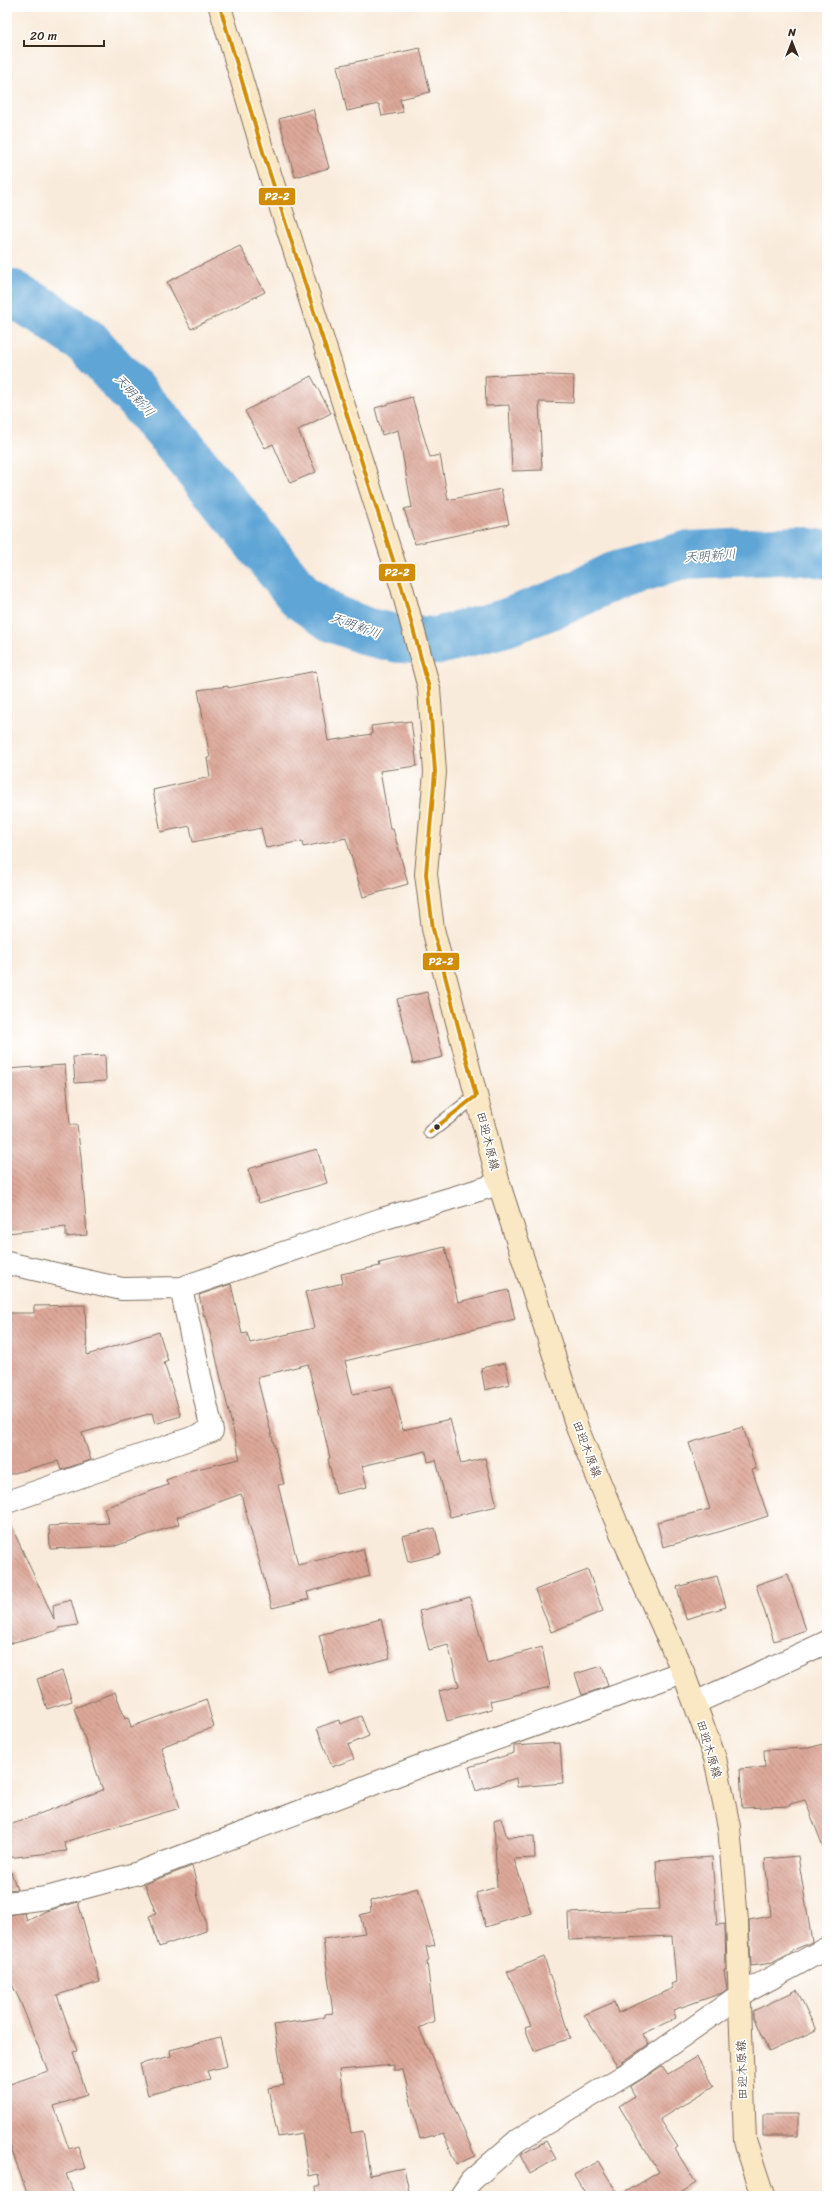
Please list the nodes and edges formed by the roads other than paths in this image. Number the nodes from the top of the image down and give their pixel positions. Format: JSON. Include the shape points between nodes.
{"nodes":[{"id":1,"x":220,"y":7,"type":"edge"},
{"id":2,"x":476,"y":1096,"type":"junction"},
{"id":3,"x":430,"y":1132,"type":"dead end"},
{"id":4,"x":499,"y":1184,"type":"junction"},
{"id":5,"x":7,"y":1264,"type":"edge"},
{"id":6,"x":181,"y":1288,"type":"junction"},
{"id":7,"x":7,"y":1502,"type":"edge"},
{"id":8,"x":827,"y":1642,"type":"edge"},
{"id":9,"x":683,"y":1672,"type":"junction"},
{"id":10,"x":695,"y":1703,"type":"junction"},
{"id":11,"x":7,"y":1902,"type":"edge"},
{"id":12,"x":827,"y":1948,"type":"edge"},
{"id":13,"x":740,"y":1995,"type":"junction"},
{"id":14,"x":461,"y":2196,"type":"edge"},
{"id":15,"x":763,"y":2196,"type":"edge"}],
"edges":[{"from":1,"to":2,"type":"main road","name":"田迎木原線","via":[[263,152],[402,588],[429,688],[435,772],[426,874],[434,929]]},
{"from":2,"to":3,"type":"lane"},
{"from":2,"to":4,"type":"main road","name":"田迎木原線"},
{"from":4,"to":6,"type":"street","via":[[382,1219]]},
{"from":4,"to":9,"type":"main road","name":"田迎木原線","via":[[578,1430]]},
{"from":5,"to":6,"type":"street","via":[[122,1289]]},
{"from":6,"to":7,"type":"street","via":[[212,1431]]},
{"from":8,"to":10,"type":"street"},
{"from":9,"to":10,"type":"main road","name":"田迎木原線"},
{"from":9,"to":11,"type":"street","via":[[423,1765],[138,1873],[46,1898]]},
{"from":10,"to":13,"type":"main road","name":"田迎木原線","via":[[715,1758],[729,1826]]},
{"from":12,"to":13,"type":"street"},
{"from":13,"to":14,"type":"street","via":[[637,2068],[518,2140],[471,2181]]},
{"from":13,"to":15,"type":"main road","name":"田迎木原線","via":[[745,2142]]}]}
